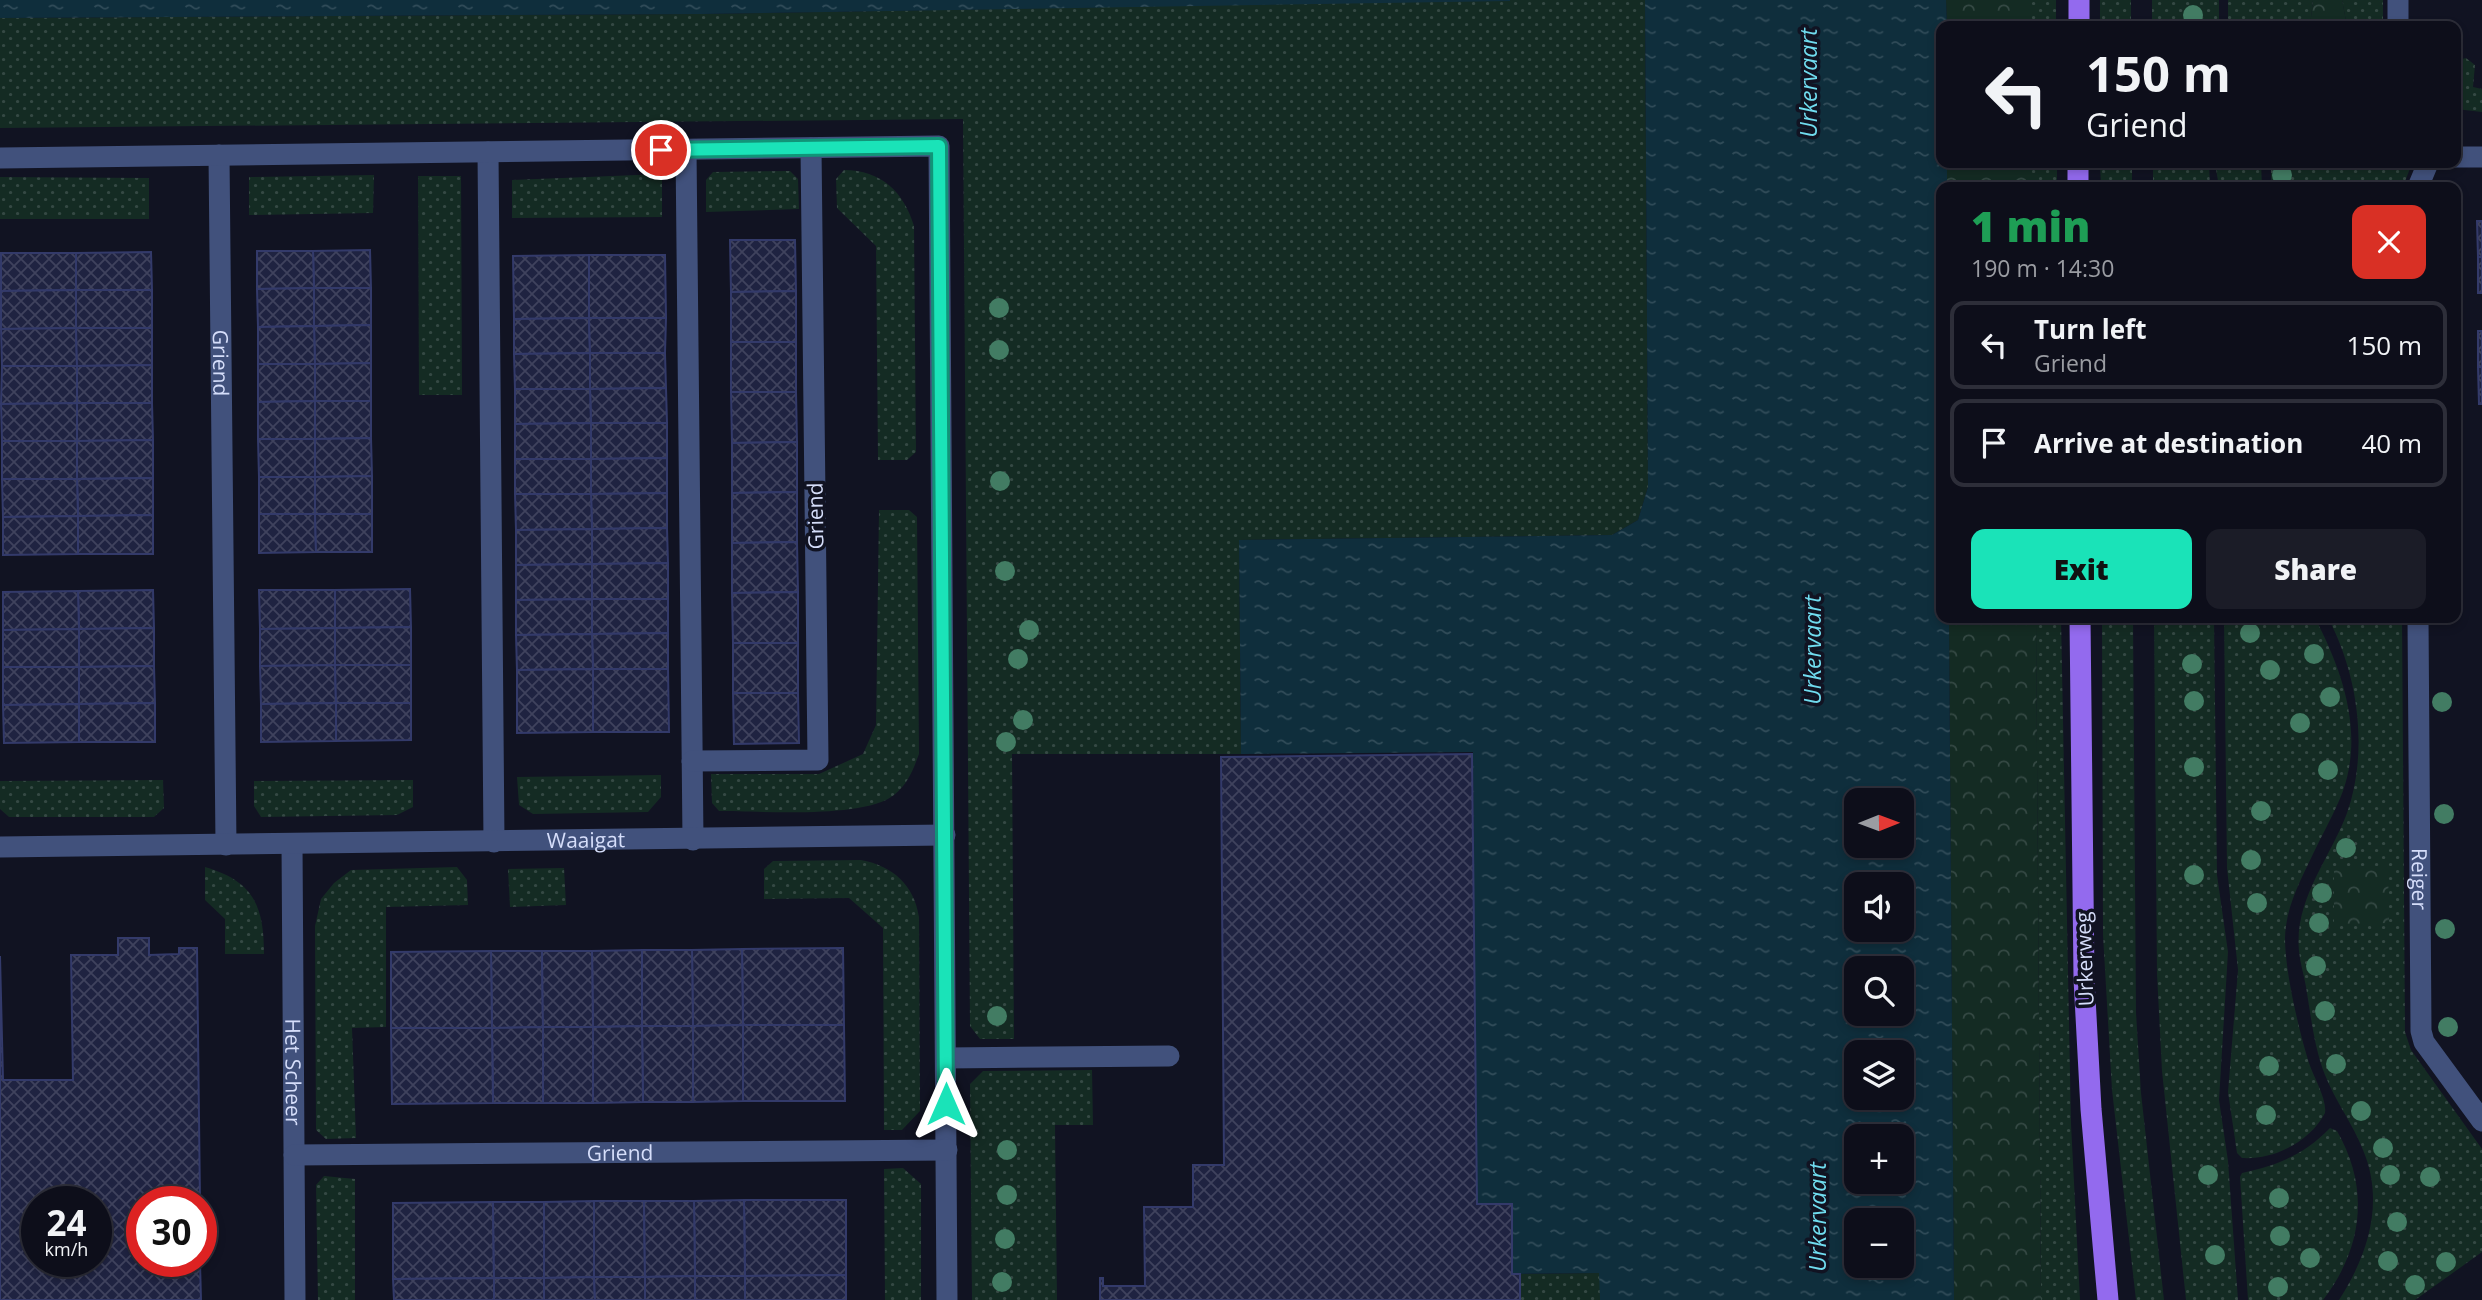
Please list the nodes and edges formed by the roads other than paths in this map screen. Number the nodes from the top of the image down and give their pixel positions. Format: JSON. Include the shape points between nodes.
{"nodes":[{"id":1,"x":2079,"y":0,"type":"edge"},
{"id":2,"x":2398,"y":0,"type":"edge"},
{"id":3,"x":2079,"y":21,"type":"edge"},
{"id":4,"x":2398,"y":21,"type":"edge"},
{"id":5,"x":811,"y":148,"type":"junction"},
{"id":6,"x":686,"y":149,"type":"junction"},
{"id":7,"x":488,"y":152,"type":"junction"},
{"id":8,"x":219,"y":155,"type":"junction"},
{"id":9,"x":2461,"y":157,"type":"edge"},
{"id":10,"x":2482,"y":157,"type":"edge"},
{"id":11,"x":0,"y":158,"type":"edge"},
{"id":12,"x":2080,"y":623,"type":"edge"},
{"id":13,"x":2418,"y":623,"type":"edge"},
{"id":14,"x":692,"y":761,"type":"junction"},
{"id":15,"x":945,"y":835,"type":"junction"},
{"id":16,"x":693,"y":840,"type":"junction"},
{"id":17,"x":494,"y":842,"type":"junction"},
{"id":18,"x":292,"y":844,"type":"junction"},
{"id":19,"x":226,"y":845,"type":"junction"},
{"id":20,"x":0,"y":846,"type":"edge"},
{"id":21,"x":1169,"y":1056,"type":"dead end"},
{"id":22,"x":946,"y":1058,"type":"junction"},
{"id":23,"x":2482,"y":1121,"type":"edge"},
{"id":24,"x":947,"y":1150,"type":"junction"},
{"id":25,"x":294,"y":1155,"type":"junction"},
{"id":26,"x":295,"y":1300,"type":"edge"},
{"id":27,"x":947,"y":1300,"type":"edge"},
{"id":28,"x":2108,"y":1300,"type":"edge"}],
"edges":[{"from":1,"to":3,"type":"main road"},
{"from":2,"to":4,"type":"street"},
{"from":5,"to":6,"type":"street"},
{"from":5,"to":14,"type":"street","name":"Griend","via":[[818,760]]},
{"from":5,"to":15,"type":"street","via":[[939,146]]},
{"from":6,"to":7,"type":"street"},
{"from":6,"to":14,"type":"street"},
{"from":7,"to":8,"type":"street"},
{"from":7,"to":17,"type":"street"},
{"from":8,"to":11,"type":"street"},
{"from":8,"to":19,"type":"street","name":"Griend"},
{"from":9,"to":10,"type":"street"},
{"from":12,"to":28,"type":"main road","name":"Urkerweg","via":[[2084,979]]},
{"from":13,"to":23,"type":"street","name":"Reiger","via":[[2421,1031],[2424,1042]]},
{"from":14,"to":16,"type":"street"},
{"from":15,"to":16,"type":"street","name":"Waaigat"},
{"from":15,"to":22,"type":"street"},
{"from":16,"to":17,"type":"street","name":"Waaigat"},
{"from":17,"to":18,"type":"street","name":"Waaigat"},
{"from":18,"to":19,"type":"street","name":"Waaigat"},
{"from":18,"to":25,"type":"street","name":"Het Scheer"},
{"from":19,"to":20,"type":"street","name":"Waaigat"},
{"from":21,"to":22,"type":"street"},
{"from":22,"to":24,"type":"street"},
{"from":24,"to":25,"type":"street","name":"Griend"},
{"from":24,"to":27,"type":"street"},
{"from":25,"to":26,"type":"street","name":"Het Scheer"}]}
